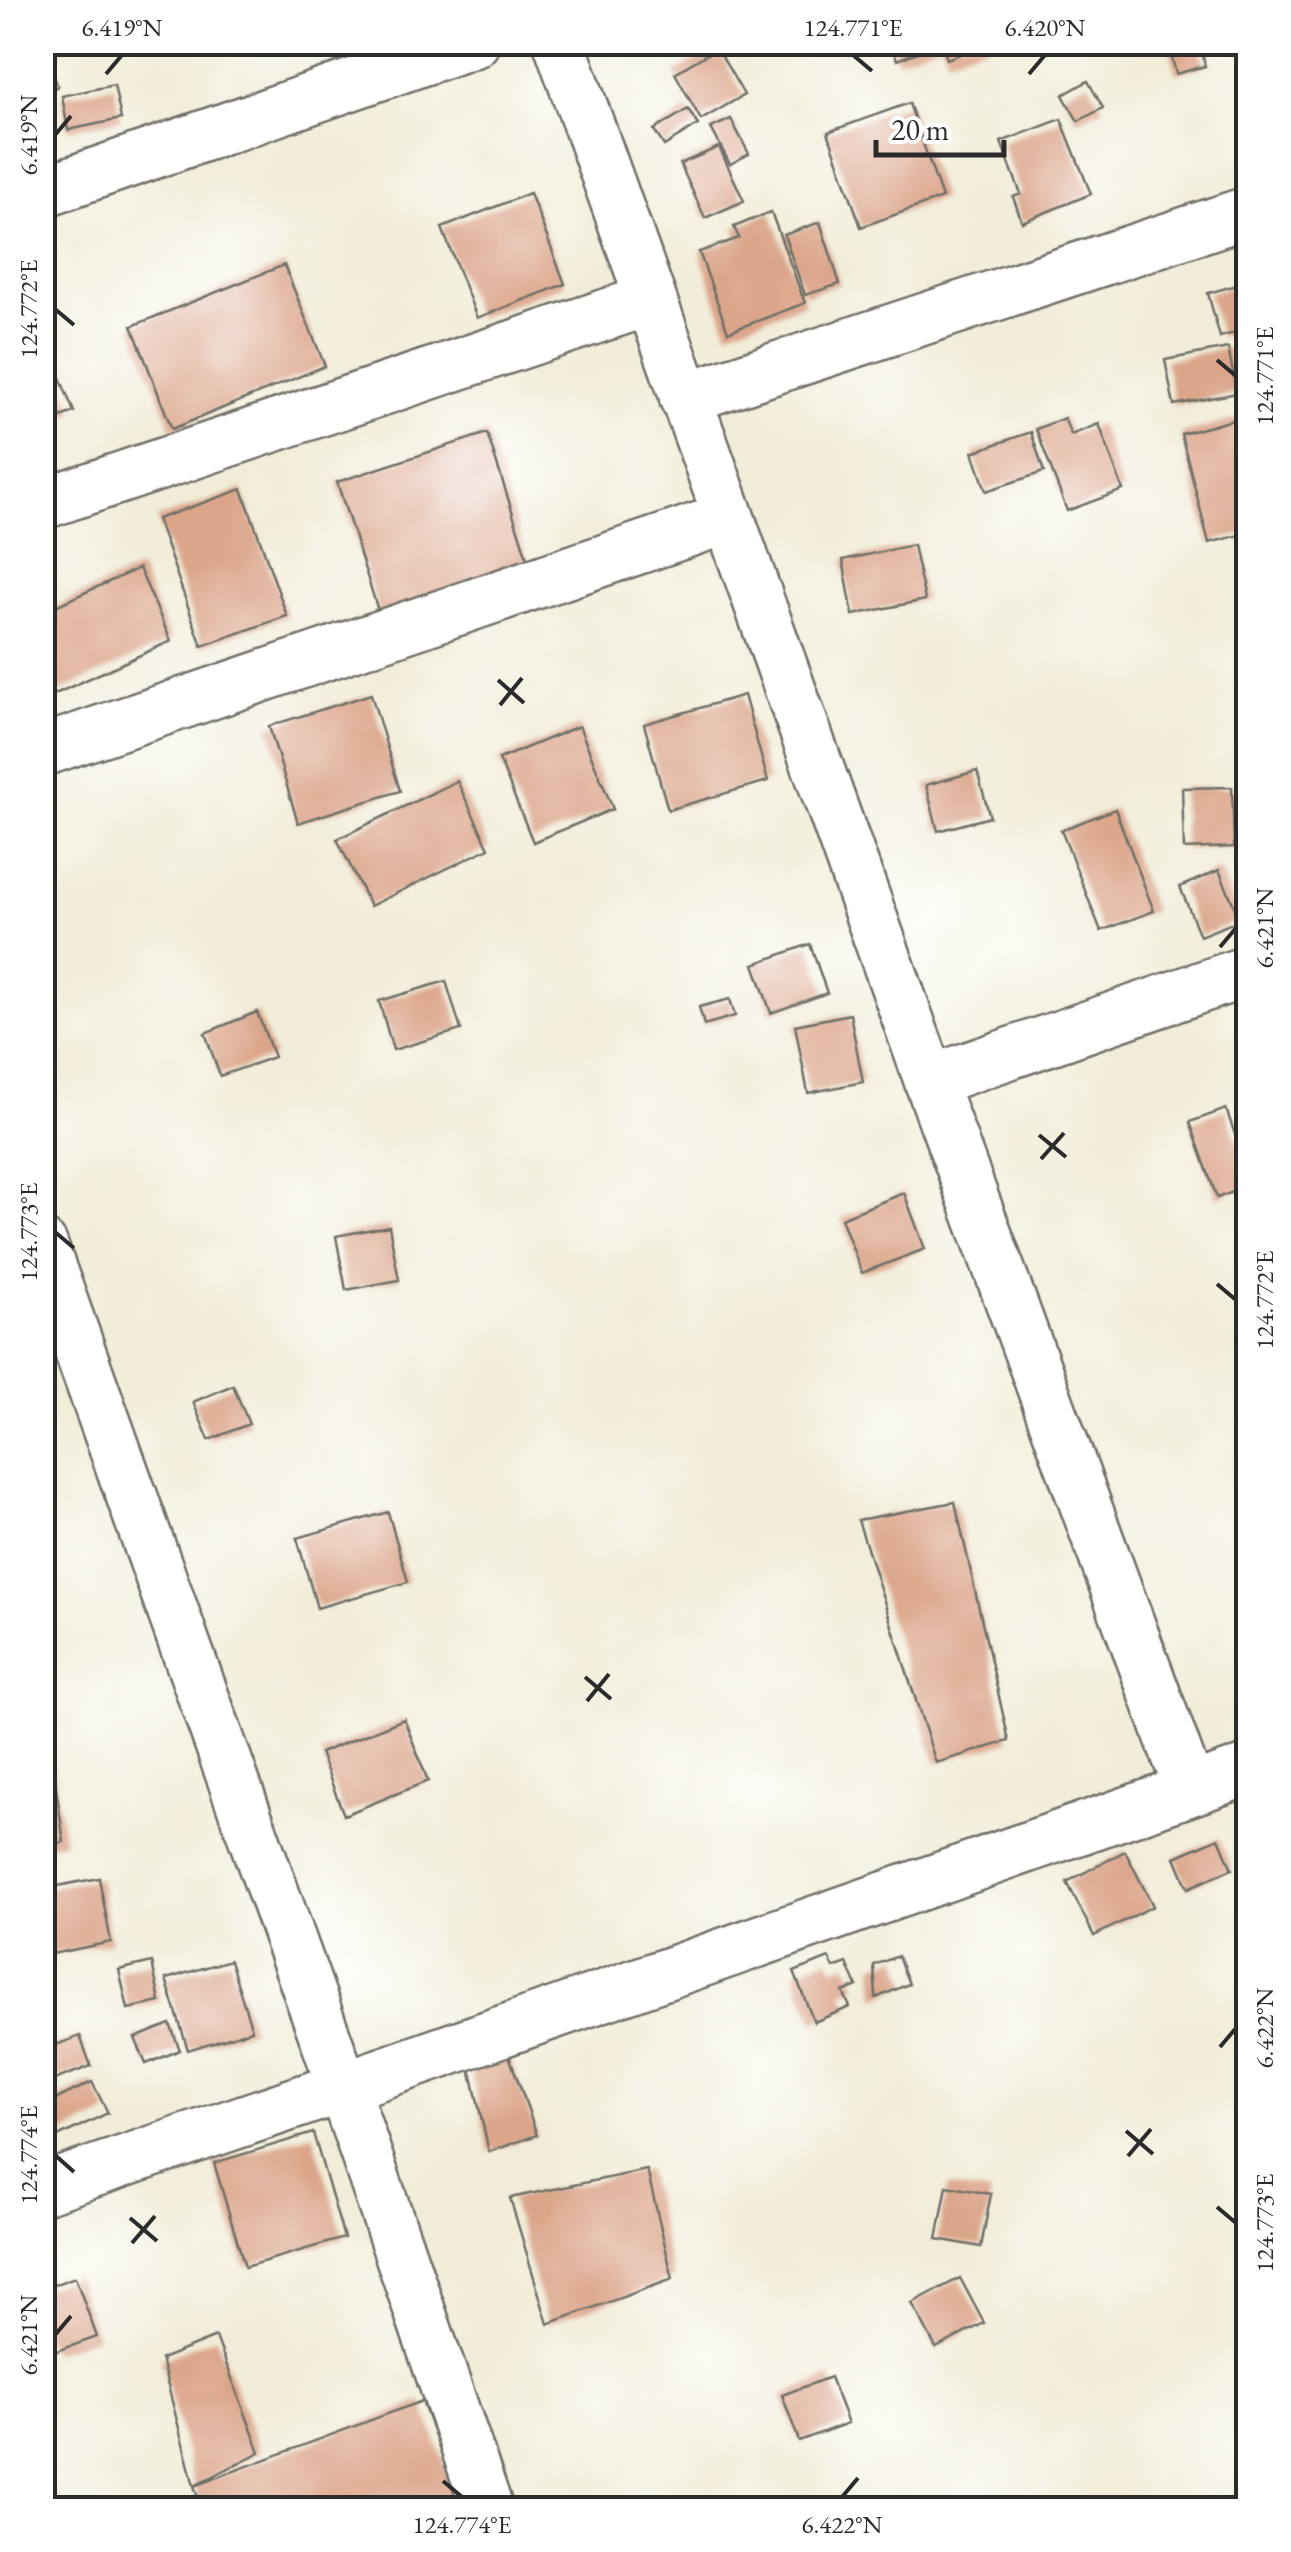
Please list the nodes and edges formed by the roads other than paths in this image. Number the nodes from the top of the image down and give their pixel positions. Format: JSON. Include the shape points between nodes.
{"nodes":[{"id":1,"x":474,"y":42,"type":"edge"},
{"id":2,"x":559,"y":42,"type":"edge"},
{"id":3,"x":42,"y":192,"type":"edge"},
{"id":4,"x":1248,"y":212,"type":"edge"},
{"id":5,"x":650,"y":300,"type":"junction"},
{"id":6,"x":685,"y":398,"type":"junction"},
{"id":7,"x":42,"y":504,"type":"edge"},
{"id":8,"x":728,"y":518,"type":"junction"},
{"id":9,"x":42,"y":751,"type":"edge"},
{"id":10,"x":1248,"y":972,"type":"edge"},
{"id":11,"x":930,"y":1082,"type":"junction"},
{"id":12,"x":42,"y":1246,"type":"edge"},
{"id":13,"x":1248,"y":1770,"type":"edge"},
{"id":14,"x":1190,"y":1790,"type":"junction"},
{"id":15,"x":343,"y":2087,"type":"junction"},
{"id":16,"x":42,"y":2189,"type":"edge"},
{"id":17,"x":488,"y":2510,"type":"edge"}],
"edges":[{"from":1,"to":3,"type":"street"},
{"from":2,"to":5,"type":"street"},
{"from":4,"to":6,"type":"street"},
{"from":5,"to":6,"type":"street"},
{"from":5,"to":7,"type":"street"},
{"from":6,"to":8,"type":"street"},
{"from":8,"to":9,"type":"street"},
{"from":8,"to":11,"type":"street"},
{"from":10,"to":11,"type":"street"},
{"from":11,"to":14,"type":"street"},
{"from":12,"to":15,"type":"street"},
{"from":13,"to":14,"type":"street"},
{"from":14,"to":15,"type":"street"},
{"from":15,"to":16,"type":"street"},
{"from":15,"to":17,"type":"street"}]}
